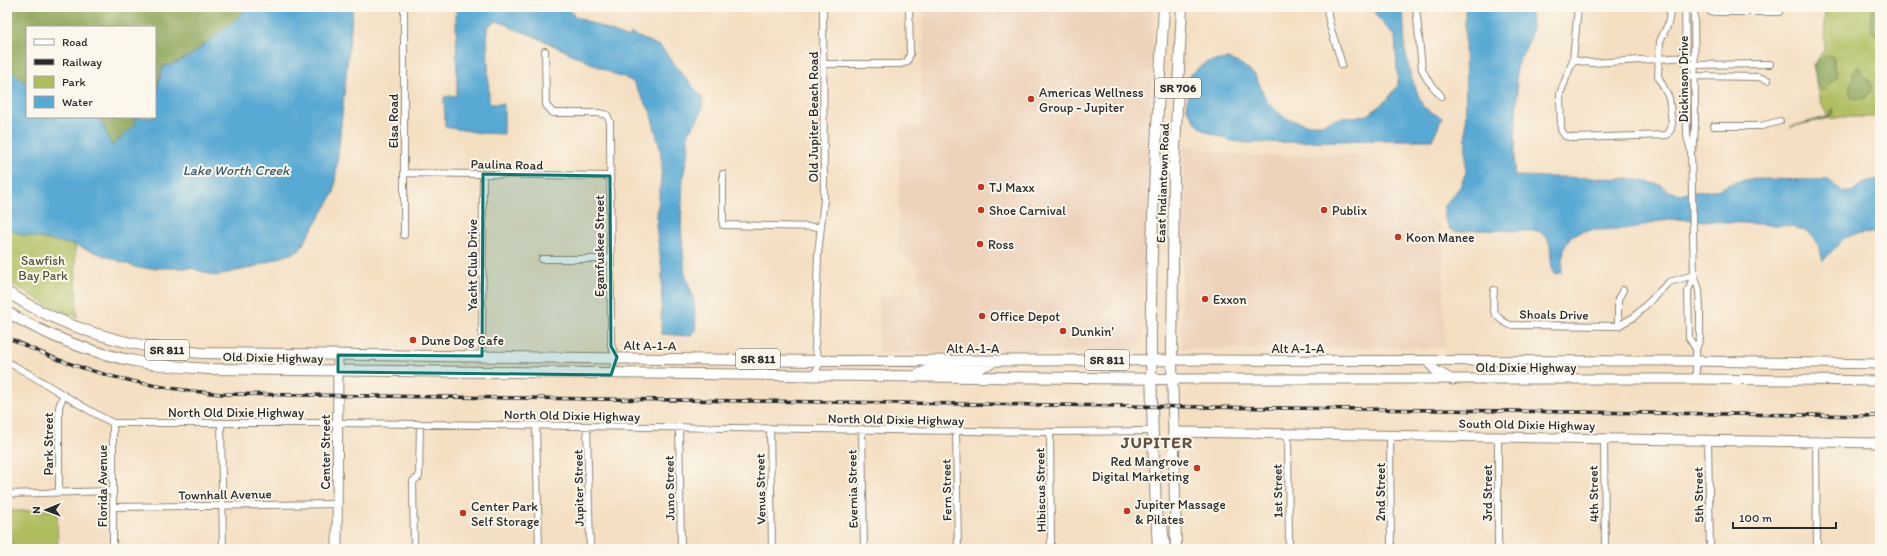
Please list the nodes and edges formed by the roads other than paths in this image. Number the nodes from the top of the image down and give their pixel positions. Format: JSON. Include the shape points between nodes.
{"nodes":[{"id":1,"x":404,"y":7,"type":"edge"},
{"id":2,"x":823,"y":7,"type":"edge"},
{"id":3,"x":910,"y":7,"type":"edge"},
{"id":4,"x":1164,"y":7,"type":"edge"},
{"id":5,"x":1182,"y":7,"type":"edge"},
{"id":6,"x":1327,"y":7,"type":"edge"},
{"id":7,"x":1416,"y":7,"type":"edge"},
{"id":8,"x":1578,"y":7,"type":"edge"},
{"id":9,"x":1671,"y":7,"type":"edge"},
{"id":10,"x":1685,"y":7,"type":"edge"},
{"id":11,"x":1694,"y":7,"type":"edge"},
{"id":12,"x":1711,"y":12,"type":"dead end"},
{"id":13,"x":1779,"y":12,"type":"dead end"},
{"id":14,"x":545,"y":52,"type":"dead end"},
{"id":15,"x":1695,"y":57,"type":"junction"},
{"id":16,"x":1686,"y":58,"type":"junction"},
{"id":17,"x":1659,"y":59,"type":"junction"},
{"id":18,"x":1573,"y":60,"type":"junction"},
{"id":19,"x":824,"y":64,"type":"junction"},
{"id":20,"x":1770,"y":64,"type":"dead end"},
{"id":21,"x":1342,"y":65,"type":"dead end"},
{"id":22,"x":1686,"y":65,"type":"junction"},
{"id":23,"x":1695,"y":65,"type":"junction"},
{"id":24,"x":1686,"y":76,"type":"junction"},
{"id":25,"x":1695,"y":76,"type":"junction"},
{"id":26,"x":1768,"y":80,"type":"dead end"},
{"id":27,"x":1441,"y":96,"type":"dead end"},
{"id":28,"x":1780,"y":121,"type":"dead end"},
{"id":29,"x":1714,"y":126,"type":"dead end"},
{"id":30,"x":1691,"y":151,"type":"junction"},
{"id":31,"x":1155,"y":168,"type":"junction"},
{"id":32,"x":1174,"y":168,"type":"junction"},
{"id":33,"x":404,"y":173,"type":"junction"},
{"id":34,"x":483,"y":174,"type":"junction"},
{"id":35,"x":723,"y":174,"type":"dead end"},
{"id":36,"x":610,"y":176,"type":"junction"},
{"id":37,"x":820,"y":227,"type":"junction"},
{"id":38,"x":404,"y":235,"type":"dead end"},
{"id":39,"x":542,"y":259,"type":"dead end"},
{"id":40,"x":610,"y":259,"type":"junction"},
{"id":41,"x":1694,"y":275,"type":"junction"},
{"id":42,"x":1494,"y":290,"type":"dead end"},
{"id":43,"x":1623,"y":290,"type":"dead end"},
{"id":44,"x":7,"y":292,"type":"edge"},
{"id":45,"x":7,"y":312,"type":"edge"},
{"id":46,"x":1688,"y":314,"type":"junction"},
{"id":47,"x":1700,"y":316,"type":"junction"},
{"id":48,"x":1618,"y":326,"type":"junction"},
{"id":49,"x":1696,"y":349,"type":"junction"},
{"id":50,"x":338,"y":355,"type":"junction"},
{"id":51,"x":482,"y":356,"type":"junction"},
{"id":52,"x":520,"y":357,"type":"joint"},
{"id":53,"x":617,"y":357,"type":"junction"},
{"id":54,"x":1151,"y":360,"type":"junction"},
{"id":55,"x":1172,"y":360,"type":"junction"},
{"id":56,"x":820,"y":361,"type":"junction"},
{"id":57,"x":996,"y":361,"type":"junction"},
{"id":58,"x":1427,"y":361,"type":"junction"},
{"id":59,"x":1696,"y":361,"type":"junction"},
{"id":60,"x":7,"y":362,"type":"edge"},
{"id":61,"x":1880,"y":364,"type":"edge"},
{"id":62,"x":338,"y":372,"type":"junction"},
{"id":63,"x":611,"y":375,"type":"junction"},
{"id":64,"x":814,"y":376,"type":"junction"},
{"id":65,"x":913,"y":377,"type":"junction"},
{"id":66,"x":1151,"y":379,"type":"junction"},
{"id":67,"x":1172,"y":379,"type":"junction"},
{"id":68,"x":1696,"y":379,"type":"junction"},
{"id":69,"x":1454,"y":381,"type":"junction"},
{"id":70,"x":1880,"y":382,"type":"edge"},
{"id":71,"x":63,"y":396,"type":"junction"},
{"id":72,"x":112,"y":423,"type":"junction"},
{"id":73,"x":221,"y":423,"type":"junction"},
{"id":74,"x":338,"y":423,"type":"junction"},
{"id":75,"x":420,"y":424,"type":"junction"},
{"id":76,"x":536,"y":426,"type":"junction"},
{"id":77,"x":587,"y":426,"type":"junction"},
{"id":78,"x":679,"y":427,"type":"junction"},
{"id":79,"x":770,"y":428,"type":"junction"},
{"id":80,"x":862,"y":429,"type":"junction"},
{"id":81,"x":956,"y":430,"type":"junction"},
{"id":82,"x":1153,"y":430,"type":"junction"},
{"id":83,"x":1050,"y":432,"type":"junction"},
{"id":84,"x":1173,"y":432,"type":"junction"},
{"id":85,"x":1288,"y":433,"type":"junction"},
{"id":86,"x":1390,"y":435,"type":"junction"},
{"id":87,"x":1498,"y":438,"type":"junction"},
{"id":88,"x":1604,"y":438,"type":"junction"},
{"id":89,"x":1708,"y":440,"type":"junction"},
{"id":90,"x":1816,"y":442,"type":"junction"},
{"id":91,"x":1880,"y":443,"type":"edge"},
{"id":92,"x":112,"y":491,"type":"junction"},
{"id":93,"x":59,"y":492,"type":"junction"},
{"id":94,"x":7,"y":494,"type":"edge"},
{"id":95,"x":222,"y":504,"type":"junction"},
{"id":96,"x":337,"y":504,"type":"junction"},
{"id":97,"x":113,"y":507,"type":"junction"},
{"id":98,"x":1156,"y":518,"type":"junction"},
{"id":99,"x":113,"y":549,"type":"edge"},
{"id":100,"x":223,"y":549,"type":"edge"},
{"id":101,"x":337,"y":549,"type":"edge"},
{"id":102,"x":414,"y":549,"type":"edge"},
{"id":103,"x":539,"y":549,"type":"edge"},
{"id":104,"x":590,"y":549,"type":"edge"},
{"id":105,"x":681,"y":549,"type":"edge"},
{"id":106,"x":772,"y":549,"type":"edge"},
{"id":107,"x":864,"y":549,"type":"edge"},
{"id":108,"x":958,"y":549,"type":"edge"},
{"id":109,"x":1051,"y":549,"type":"edge"},
{"id":110,"x":1158,"y":549,"type":"edge"},
{"id":111,"x":1165,"y":549,"type":"edge"},
{"id":112,"x":1176,"y":549,"type":"edge"},
{"id":113,"x":1289,"y":549,"type":"edge"},
{"id":114,"x":1391,"y":549,"type":"edge"},
{"id":115,"x":1498,"y":549,"type":"edge"},
{"id":116,"x":1605,"y":549,"type":"edge"},
{"id":117,"x":1710,"y":549,"type":"edge"},
{"id":118,"x":1818,"y":549,"type":"edge"}],
"edges":[{"from":1,"to":33,"type":"street","name":"Elsa Road"},
{"from":2,"to":19,"type":"street","name":"Old Jupiter Beach Road"},
{"from":3,"to":19,"type":"street","via":[[910,54],[907,62]]},
{"from":4,"to":31,"type":"main road","name":"East Indiantown Road","number":"SR 706"},
{"from":5,"to":32,"type":"main road","name":"East Indiantown Road","number":"SR 706"},
{"from":6,"to":21,"type":"street","via":[[1328,19]]},
{"from":7,"to":27,"type":"street","via":[[1422,69]]},
{"from":8,"to":18,"type":"street"},
{"from":9,"to":17,"type":"street","via":[[1668,24],[1660,41]]},
{"from":10,"to":16,"type":"street","name":"Dickinson Drive"},
{"from":11,"to":15,"type":"street","name":"Dickinson Drive"},
{"from":12,"to":13,"type":"street"},
{"from":14,"to":36,"type":"street","name":"Eganfuskee Street","via":[[546,104],[553,114],[607,115],[610,122]]},
{"from":15,"to":16,"type":"street"},
{"from":15,"to":23,"type":"street","name":"Dickinson Drive"},
{"from":16,"to":17,"type":"street"},
{"from":16,"to":22,"type":"street","name":"Dickinson Drive"},
{"from":17,"to":18,"type":"street","via":[[1592,63]]},
{"from":17,"to":18,"type":"street","via":[[1658,76],[1669,98],[1672,124],[1667,135],[1575,138],[1565,136],[1561,130],[1560,94]]},
{"from":19,"to":37,"type":"street","name":"Old Jupiter Beach Road","via":[[824,199]]},
{"from":20,"to":23,"type":"street"},
{"from":22,"to":23,"type":"street"},
{"from":22,"to":24,"type":"street","name":"Dickinson Drive"},
{"from":23,"to":25,"type":"street","name":"Dickinson Drive"},
{"from":24,"to":25,"type":"street"},
{"from":24,"to":30,"type":"street","name":"Dickinson Drive","via":[[1687,136]]},
{"from":25,"to":26,"type":"street","via":[[1758,77]]},
{"from":25,"to":30,"type":"street","name":"Dickinson Drive","via":[[1694,145]]},
{"from":28,"to":29,"type":"street","via":[[1761,126]]},
{"from":30,"to":41,"type":"street","name":"Dickinson Drive"},
{"from":31,"to":32,"type":"main road"},
{"from":31,"to":54,"type":"main road","name":"East Indiantown Road","number":"SR 706"},
{"from":32,"to":55,"type":"main road","name":"East Indiantown Road","number":"SR 706"},
{"from":33,"to":34,"type":"street","name":"Paulina Road"},
{"from":33,"to":38,"type":"street","name":"Elsa Road"},
{"from":34,"to":36,"type":"street","name":"Paulina Road"},
{"from":34,"to":51,"type":"street","name":"Yacht Club Drive"},
{"from":35,"to":37,"type":"street","via":[[722,223],[725,226]]},
{"from":36,"to":40,"type":"street","name":"Eganfuskee Street"},
{"from":37,"to":56,"type":"street","name":"Old Jupiter Beach Road","via":[[815,349]]},
{"from":39,"to":40,"type":"street"},
{"from":40,"to":53,"type":"street","name":"Eganfuskee Street","via":[[610,346]]},
{"from":41,"to":46,"type":"street","name":"Dickinson Drive","via":[[1688,291]]},
{"from":41,"to":47,"type":"street","name":"Dickinson Drive","via":[[1699,290]]},
{"from":41,"to":48,"type":"street","via":[[1669,282],[1634,317]]},
{"from":42,"to":48,"type":"street","name":"Shoals Drive","via":[[1494,312],[1499,320],[1510,325]]},
{"from":43,"to":48,"type":"street","via":[[1618,299]]},
{"from":44,"to":50,"type":"main road","name":"Old Dixie Highway","number":"SR 811","via":[[27,305],[78,328],[130,344],[201,353]]},
{"from":45,"to":62,"type":"main road","name":"Old Dixie Highway","number":"SR 811","via":[[51,335],[133,361],[208,369]]},
{"from":46,"to":47,"type":"street","via":[[1698,312]]},
{"from":46,"to":49,"type":"street","name":"Dickinson Drive","via":[[1689,338]]},
{"from":47,"to":49,"type":"street","name":"Dickinson Drive","via":[[1700,338]]},
{"from":49,"to":59,"type":"street","name":"Dickinson Drive"},
{"from":50,"to":51,"type":"main road","name":"Old Dixie Highway","number":"SR 811"},
{"from":50,"to":62,"type":"main road","name":"Center Street"},
{"from":51,"to":52,"type":"main road","name":"Old Dixie Highway","number":"SR 811"},
{"from":52,"to":53,"type":"main road","name":"Alt A-1-A","number":"SR 811"},
{"from":53,"to":56,"type":"main road","name":"Alt A-1-A","number":"SR 811"},
{"from":53,"to":63,"type":"street"},
{"from":54,"to":55,"type":"main road","name":"Alt A-1-A","number":"SR 811"},
{"from":54,"to":57,"type":"main road","name":"Alt A-1-A","number":"SR 811"},
{"from":54,"to":66,"type":"main road","number":"SR 706"},
{"from":55,"to":58,"type":"main road","name":"Alt A-1-A","number":"SR 811"},
{"from":55,"to":67,"type":"main road","number":"SR 706"},
{"from":56,"to":57,"type":"main road","name":"Alt A-1-A","number":"SR 811"},
{"from":56,"to":64,"type":"street"},
{"from":57,"to":65,"type":"main road","via":[[973,370],[928,370]]},
{"from":58,"to":59,"type":"main road","name":"Old Dixie Highway","number":"SR 811"},
{"from":58,"to":69,"type":"main road","via":[[1436,371]]},
{"from":59,"to":61,"type":"main road","name":"Old Dixie Highway","number":"SR 811"},
{"from":59,"to":68,"type":"street","name":"Dickinson Drive"},
{"from":60,"to":71,"type":"street","name":"North Old Dixie Highway"},
{"from":62,"to":63,"type":"main road","name":"Old Dixie Highway","number":"SR 811"},
{"from":62,"to":74,"type":"main road","name":"Center Street"},
{"from":63,"to":64,"type":"main road","number":"SR 811"},
{"from":64,"to":65,"type":"main road","number":"SR 811"},
{"from":65,"to":66,"type":"main road","number":"SR 811"},
{"from":66,"to":67,"type":"main road","number":"SR 811"},
{"from":66,"to":82,"type":"main road","number":"SR 706"},
{"from":67,"to":69,"type":"main road","name":"Old Dixie Highway","number":"SR 811"},
{"from":67,"to":84,"type":"main road","number":"SR 706"},
{"from":68,"to":69,"type":"main road","name":"Old Dixie Highway","number":"SR 811"},
{"from":68,"to":70,"type":"main road","name":"Old Dixie Highway","number":"SR 811"},
{"from":71,"to":72,"type":"street","name":"North Old Dixie Highway"},
{"from":71,"to":93,"type":"street","name":"Park Street","via":[[59,408]]},
{"from":72,"to":73,"type":"street","name":"North Old Dixie Highway"},
{"from":72,"to":92,"type":"street","name":"Florida Avenue"},
{"from":73,"to":74,"type":"street","name":"North Old Dixie Highway"},
{"from":73,"to":95,"type":"street"},
{"from":74,"to":75,"type":"street","name":"North Old Dixie Highway"},
{"from":74,"to":96,"type":"main road","name":"Center Street"},
{"from":75,"to":76,"type":"street","name":"North Old Dixie Highway"},
{"from":75,"to":102,"type":"street","via":[[419,477],[413,482]]},
{"from":76,"to":77,"type":"street","name":"North Old Dixie Highway"},
{"from":76,"to":103,"type":"street"},
{"from":77,"to":78,"type":"street","name":"North Old Dixie Highway"},
{"from":77,"to":104,"type":"street","name":"Jupiter Street"},
{"from":78,"to":79,"type":"street","name":"North Old Dixie Highway"},
{"from":78,"to":105,"type":"street","name":"Juno Street"},
{"from":79,"to":80,"type":"street","name":"North Old Dixie Highway"},
{"from":79,"to":106,"type":"street","name":"Venus Street"},
{"from":80,"to":81,"type":"street","name":"North Old Dixie Highway"},
{"from":80,"to":107,"type":"street","name":"Evernia Street"},
{"from":81,"to":83,"type":"street","name":"North Old Dixie Highway"},
{"from":81,"to":108,"type":"street","name":"Fern Street"},
{"from":82,"to":83,"type":"street","name":"North Old Dixie Highway"},
{"from":82,"to":98,"type":"main road","number":"SR 706"},
{"from":83,"to":109,"type":"street","name":"Hibiscus Street"},
{"from":84,"to":85,"type":"main road","name":"South Old Dixie Highway"},
{"from":84,"to":112,"type":"main road","number":"SR 706"},
{"from":85,"to":86,"type":"main road","name":"South Old Dixie Highway"},
{"from":85,"to":113,"type":"street","name":"1st Street"},
{"from":86,"to":87,"type":"main road","name":"South Old Dixie Highway"},
{"from":86,"to":114,"type":"street","name":"2nd Street"},
{"from":87,"to":88,"type":"main road","name":"South Old Dixie Highway"},
{"from":87,"to":115,"type":"street","name":"3rd Street"},
{"from":88,"to":89,"type":"main road","name":"South Old Dixie Highway"},
{"from":88,"to":116,"type":"street","name":"4th Street"},
{"from":89,"to":90,"type":"main road","name":"South Old Dixie Highway"},
{"from":89,"to":117,"type":"street","name":"5th Street"},
{"from":90,"to":91,"type":"main road","name":"South Old Dixie Highway"},
{"from":90,"to":118,"type":"street"},
{"from":92,"to":93,"type":"street"},
{"from":92,"to":97,"type":"street","name":"Florida Avenue"},
{"from":93,"to":94,"type":"street"},
{"from":95,"to":96,"type":"street","name":"Townhall Avenue"},
{"from":95,"to":97,"type":"street","name":"Townhall Avenue"},
{"from":95,"to":100,"type":"street"},
{"from":96,"to":101,"type":"main road","name":"Center Street"},
{"from":97,"to":99,"type":"street","name":"Florida Avenue"},
{"from":98,"to":110,"type":"main road","number":"SR 706"},
{"from":98,"to":111,"type":"main road","via":[[1163,528]]}]}
